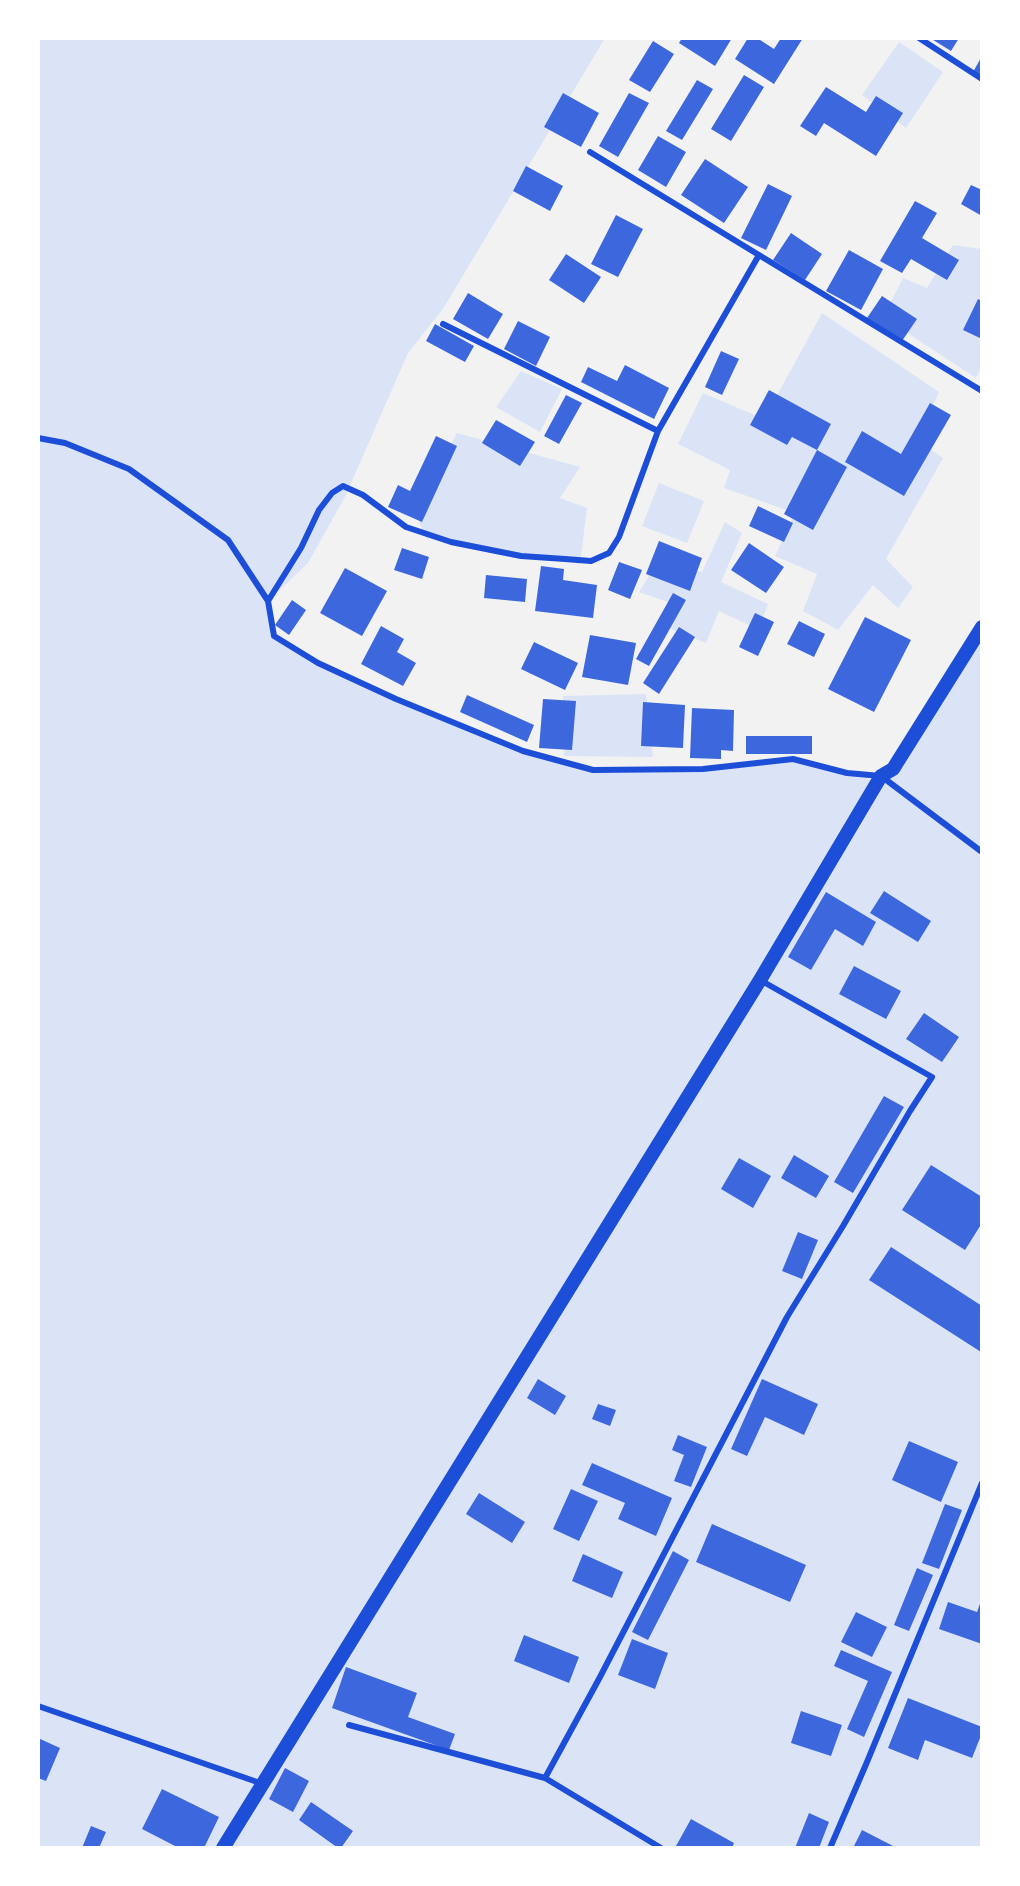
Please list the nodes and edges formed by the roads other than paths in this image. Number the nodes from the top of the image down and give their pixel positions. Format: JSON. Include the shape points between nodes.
{"nodes":[{"id":1,"x":919,"y":38,"type":"edge"},
{"id":2,"x":982,"y":79,"type":"edge"},
{"id":3,"x":590,"y":152,"type":"dead end"},
{"id":4,"x":759,"y":255,"type":"junction"},
{"id":5,"x":443,"y":324,"type":"dead end"},
{"id":6,"x":982,"y":391,"type":"edge"},
{"id":7,"x":658,"y":431,"type":"junction"},
{"id":8,"x":38,"y":438,"type":"edge"},
{"id":9,"x":268,"y":601,"type":"junction"},
{"id":10,"x":982,"y":627,"type":"edge"},
{"id":11,"x":881,"y":776,"type":"junction"},
{"id":12,"x":982,"y":852,"type":"edge"},
{"id":13,"x":760,"y":980,"type":"junction"},
{"id":14,"x":982,"y":1483,"type":"edge"},
{"id":15,"x":38,"y":1706,"type":"edge"},
{"id":16,"x":349,"y":1725,"type":"dead end"},
{"id":17,"x":545,"y":1778,"type":"junction"},
{"id":18,"x":263,"y":1784,"type":"junction"},
{"id":19,"x":223,"y":1848,"type":"edge"},
{"id":20,"x":661,"y":1848,"type":"edge"},
{"id":21,"x":830,"y":1848,"type":"edge"}],
"edges":[{"from":1,"to":2,"type":"lane"},
{"from":3,"to":4,"type":"lane"},
{"from":4,"to":6,"type":"lane"},
{"from":4,"to":7,"type":"lane"},
{"from":5,"to":7,"type":"lane"},
{"from":7,"to":9,"type":"lane","via":[[619,537],[609,553],[591,561],[521,556],[451,542],[406,527],[343,486],[319,510]]},
{"from":8,"to":9,"type":"lane","via":[[129,469],[228,540]]},
{"from":9,"to":11,"type":"lane","via":[[274,636],[318,663],[523,751],[593,770],[703,769],[793,759]]},
{"from":10,"to":11,"type":"street","via":[[893,769]]},
{"from":11,"to":12,"type":"lane"},
{"from":11,"to":13,"type":"street"},
{"from":13,"to":17,"type":"lane","via":[[932,1077],[787,1317]]},
{"from":13,"to":18,"type":"street"},
{"from":14,"to":21,"type":"lane"},
{"from":15,"to":18,"type":"lane"},
{"from":16,"to":17,"type":"lane"},
{"from":17,"to":20,"type":"lane"},
{"from":18,"to":19,"type":"street"}]}
